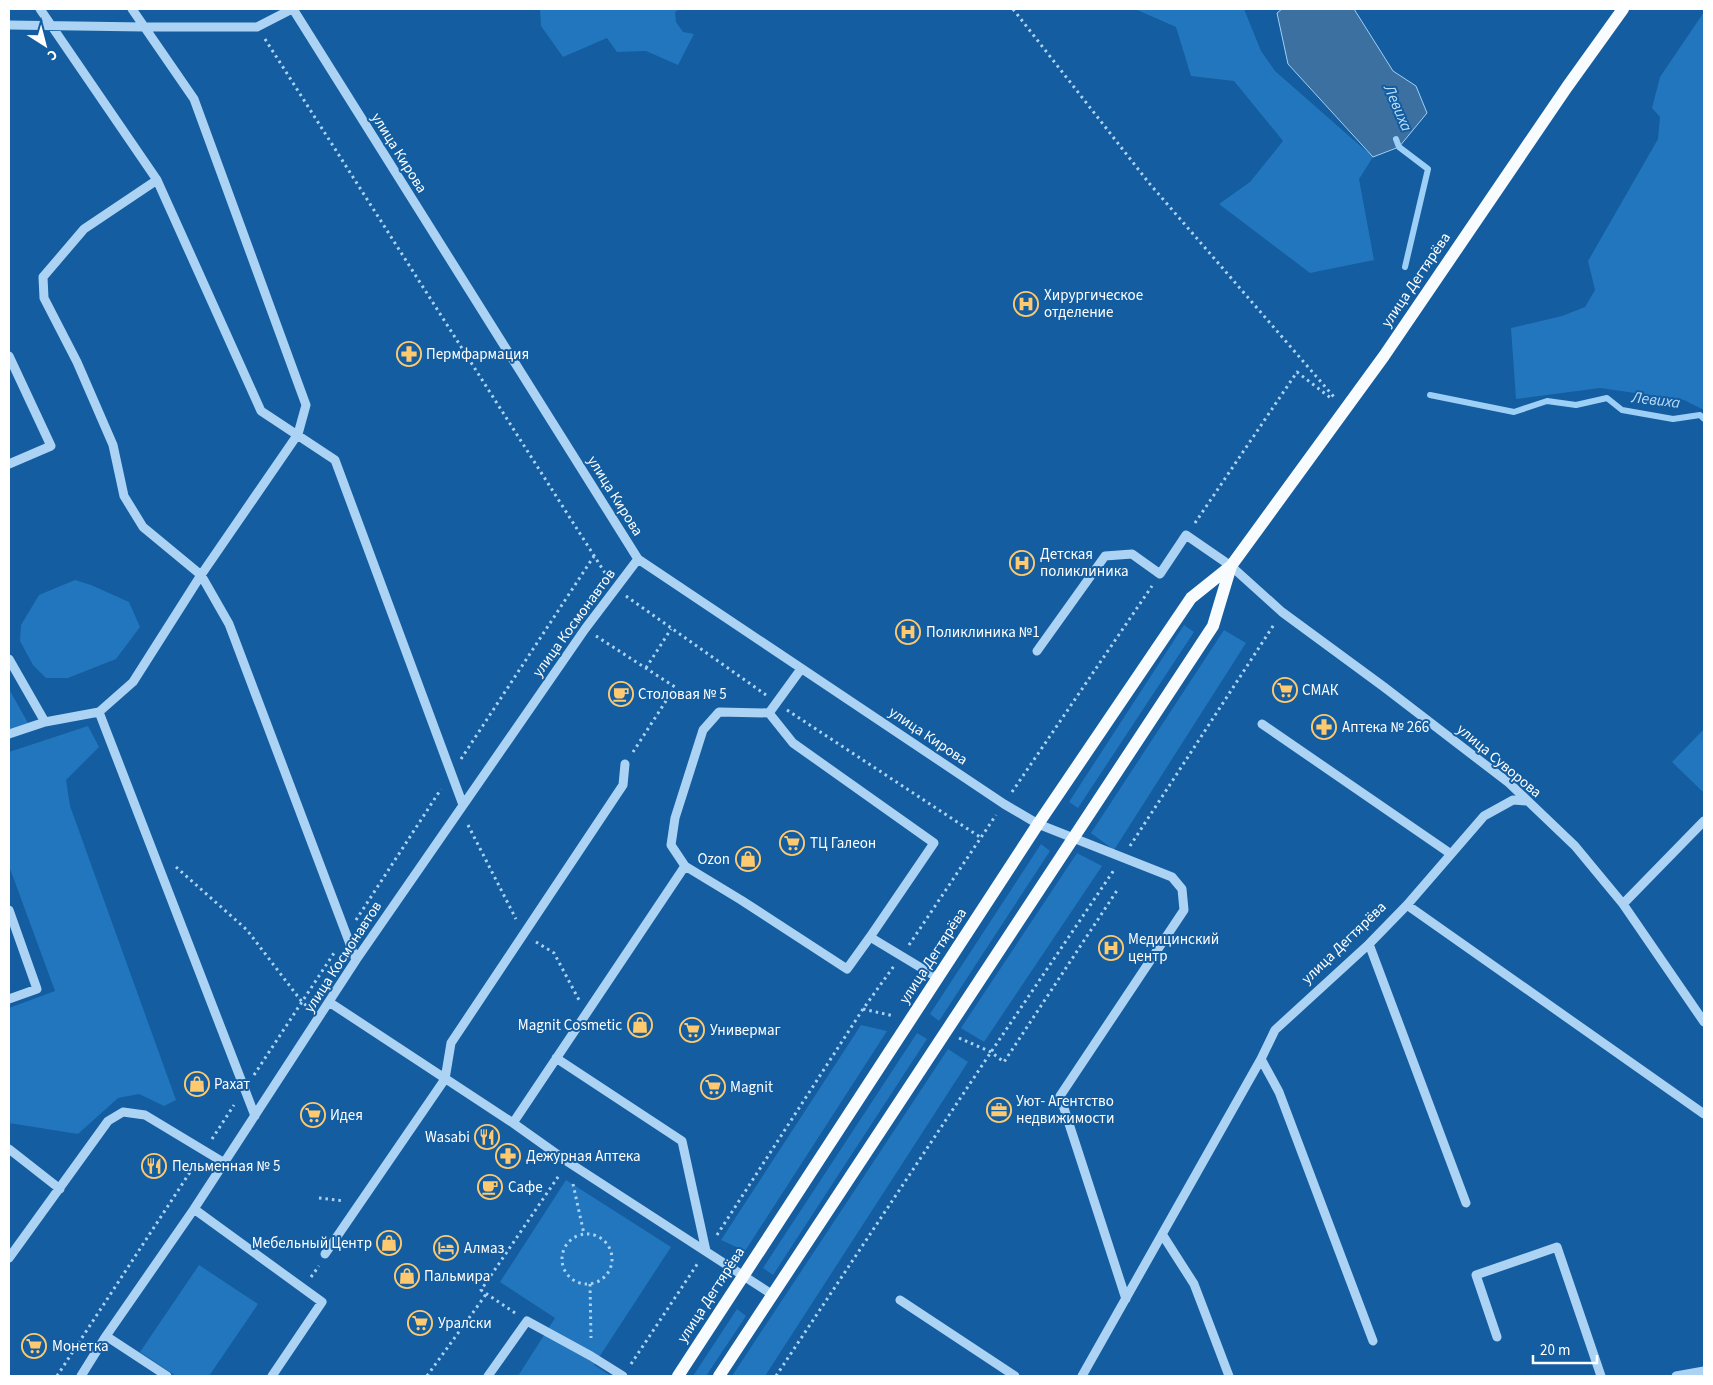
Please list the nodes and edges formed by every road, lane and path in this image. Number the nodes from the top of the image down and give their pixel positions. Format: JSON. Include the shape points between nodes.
{"nodes":[{"id":1,"x":40,"y":9,"type":"edge"},
{"id":2,"x":132,"y":9,"type":"edge"},
{"id":3,"x":292,"y":9,"type":"edge"},
{"id":4,"x":1013,"y":9,"type":"edge"},
{"id":5,"x":1623,"y":9,"type":"edge"},
{"id":6,"x":9,"y":25,"type":"edge"},
{"id":7,"x":51,"y":26,"type":"junction"},
{"id":8,"x":257,"y":27,"type":"junction"},
{"id":9,"x":144,"y":28,"type":"junction"},
{"id":10,"x":157,"y":180,"type":"junction"},
{"id":11,"x":9,"y":356,"type":"edge"},
{"id":12,"x":1344,"y":409,"type":"junction"},
{"id":13,"x":298,"y":434,"type":"junction"},
{"id":14,"x":9,"y":464,"type":"edge"},
{"id":15,"x":1186,"y":536,"type":"junction"},
{"id":16,"x":594,"y":556,"type":"junction"},
{"id":17,"x":638,"y":559,"type":"junction"},
{"id":18,"x":1230,"y":566,"type":"junction"},
{"id":19,"x":201,"y":574,"type":"junction"},
{"id":20,"x":1153,"y":584,"type":"dead end"},
{"id":21,"x":615,"y":588,"type":"junction"},
{"id":22,"x":1282,"y":612,"type":"junction"},
{"id":23,"x":585,"y":629,"type":"junction"},
{"id":24,"x":671,"y":629,"type":"junction"},
{"id":25,"x":1037,"y":652,"type":"dead end"},
{"id":26,"x":9,"y":659,"type":"edge"},
{"id":27,"x":646,"y":668,"type":"junction"},
{"id":28,"x":801,"y":669,"type":"junction"},
{"id":29,"x":777,"y":703,"type":"junction"},
{"id":30,"x":99,"y":712,"type":"junction"},
{"id":31,"x":769,"y":713,"type":"junction"},
{"id":32,"x":45,"y":722,"type":"junction"},
{"id":33,"x":1262,"y":724,"type":"dead end"},
{"id":34,"x":9,"y":734,"type":"edge"},
{"id":35,"x":641,"y":738,"type":"dead end"},
{"id":36,"x":625,"y":764,"type":"dead end"},
{"id":37,"x":451,"y":774,"type":"junction"},
{"id":38,"x":1527,"y":801,"type":"junction"},
{"id":39,"x":1004,"y":804,"type":"junction"},
{"id":40,"x":463,"y":805,"type":"junction"},
{"id":41,"x":1704,"y":821,"type":"edge"},
{"id":42,"x":1038,"y":824,"type":"junction"},
{"id":43,"x":980,"y":837,"type":"junction"},
{"id":44,"x":1074,"y":838,"type":"junction"},
{"id":45,"x":1451,"y":854,"type":"junction"},
{"id":46,"x":1123,"y":857,"type":"junction"},
{"id":47,"x":170,"y":862,"type":"dead end"},
{"id":48,"x":685,"y":866,"type":"junction"},
{"id":49,"x":1118,"y":889,"type":"dead end"},
{"id":50,"x":1407,"y":904,"type":"junction"},
{"id":51,"x":1623,"y":904,"type":"junction"},
{"id":52,"x":9,"y":910,"type":"edge"},
{"id":53,"x":346,"y":934,"type":"junction"},
{"id":54,"x":870,"y":937,"type":"junction"},
{"id":55,"x":1369,"y":944,"type":"junction"},
{"id":56,"x":901,"y":957,"type":"junction"},
{"id":57,"x":356,"y":960,"type":"junction"},
{"id":58,"x":938,"y":978,"type":"junction"},
{"id":59,"x":9,"y":999,"type":"edge"},
{"id":60,"x":302,"y":1002,"type":"junction"},
{"id":61,"x":329,"y":1002,"type":"junction"},
{"id":62,"x":320,"y":1017,"type":"junction"},
{"id":63,"x":1704,"y":1022,"type":"edge"},
{"id":64,"x":991,"y":1052,"type":"junction"},
{"id":65,"x":556,"y":1058,"type":"junction"},
{"id":66,"x":1261,"y":1059,"type":"junction"},
{"id":67,"x":445,"y":1080,"type":"junction"},
{"id":68,"x":245,"y":1089,"type":"junction"},
{"id":69,"x":1704,"y":1114,"type":"edge"},
{"id":70,"x":255,"y":1116,"type":"junction"},
{"id":71,"x":513,"y":1123,"type":"junction"},
{"id":72,"x":9,"y":1149,"type":"edge"},
{"id":73,"x":204,"y":1151,"type":"junction"},
{"id":74,"x":223,"y":1162,"type":"junction"},
{"id":75,"x":568,"y":1162,"type":"junction"},
{"id":76,"x":60,"y":1189,"type":"junction"},
{"id":77,"x":319,"y":1198,"type":"dead end"},
{"id":78,"x":1466,"y":1203,"type":"dead end"},
{"id":79,"x":360,"y":1204,"type":"junction"},
{"id":80,"x":194,"y":1209,"type":"junction"},
{"id":81,"x":584,"y":1234,"type":"junction"},
{"id":82,"x":1162,"y":1234,"type":"junction"},
{"id":83,"x":706,"y":1251,"type":"junction"},
{"id":84,"x":326,"y":1254,"type":"joint"},
{"id":85,"x":9,"y":1258,"type":"edge"},
{"id":86,"x":743,"y":1275,"type":"junction"},
{"id":87,"x":590,"y":1284,"type":"junction"},
{"id":88,"x":304,"y":1290,"type":"junction"},
{"id":89,"x":487,"y":1293,"type":"junction"},
{"id":90,"x":773,"y":1295,"type":"junction"},
{"id":91,"x":1126,"y":1299,"type":"junction"},
{"id":92,"x":900,"y":1300,"type":"dead end"},
{"id":93,"x":518,"y":1315,"type":"dead end"},
{"id":94,"x":106,"y":1336,"type":"junction"},
{"id":95,"x":1497,"y":1337,"type":"dead end"},
{"id":96,"x":1373,"y":1341,"type":"dead end"},
{"id":97,"x":591,"y":1356,"type":"junction"},
{"id":98,"x":628,"y":1368,"type":"dead end"},
{"id":99,"x":1704,"y":1371,"type":"edge"},
{"id":100,"x":57,"y":1376,"type":"edge"},
{"id":101,"x":81,"y":1376,"type":"edge"},
{"id":102,"x":167,"y":1376,"type":"edge"},
{"id":103,"x":272,"y":1376,"type":"edge"},
{"id":104,"x":428,"y":1376,"type":"edge"},
{"id":105,"x":488,"y":1376,"type":"edge"},
{"id":106,"x":622,"y":1376,"type":"edge"},
{"id":107,"x":678,"y":1376,"type":"edge"},
{"id":108,"x":719,"y":1376,"type":"edge"},
{"id":109,"x":776,"y":1376,"type":"edge"},
{"id":110,"x":1016,"y":1376,"type":"edge"},
{"id":111,"x":1082,"y":1376,"type":"edge"},
{"id":112,"x":1229,"y":1376,"type":"edge"},
{"id":113,"x":1601,"y":1376,"type":"edge"},
{"id":114,"x":1676,"y":1376,"type":"edge"}],
"edges":[{"from":1,"to":7,"type":"street"},
{"from":2,"to":9,"type":"street"},
{"from":3,"to":8,"type":"street"},
{"from":3,"to":17,"type":"street","name":"улица Кирова"},
{"from":4,"to":12,"type":"path","via":[[1149,183]]},
{"from":5,"to":12,"type":"main road","name":"улица Дегтярёва"},
{"from":6,"to":7,"type":"street"},
{"from":7,"to":9,"type":"street"},
{"from":7,"to":10,"type":"street"},
{"from":8,"to":9,"type":"street"},
{"from":8,"to":16,"type":"path"},
{"from":9,"to":13,"type":"street","via":[[194,99],[306,405]]},
{"from":10,"to":13,"type":"street","via":[[260,411]]},
{"from":10,"to":19,"type":"street","via":[[84,229],[43,277],[44,298],[77,362],[113,446],[124,496],[143,527]]},
{"from":11,"to":14,"type":"street","via":[[51,446]]},
{"from":12,"to":15,"type":"path","via":[[1297,372]]},
{"from":12,"to":18,"type":"main road","name":"улица Дегтярёва"},
{"from":13,"to":19,"type":"street"},
{"from":13,"to":37,"type":"street","via":[[335,460]]},
{"from":15,"to":18,"type":"street","name":"улица Суворова"},
{"from":15,"to":25,"type":"street","via":[[1160,574],[1132,554],[1105,556]]},
{"from":16,"to":21,"type":"path"},
{"from":16,"to":37,"type":"path"},
{"from":17,"to":21,"type":"street","name":"улица Космонавтов"},
{"from":17,"to":28,"type":"street","name":"улица Кирова"},
{"from":18,"to":22,"type":"street","name":"улица Суворова"},
{"from":18,"to":42,"type":"main road","name":"улица Дегтярёва","via":[[1191,598]]},
{"from":18,"to":44,"type":"main road","name":"улица Дегтярёва","via":[[1213,626]]},
{"from":19,"to":30,"type":"street","via":[[133,682]]},
{"from":19,"to":53,"type":"street","via":[[229,624]]},
{"from":20,"to":39,"type":"path"},
{"from":21,"to":23,"type":"street","name":"улица Космонавтов"},
{"from":21,"to":24,"type":"path"},
{"from":22,"to":38,"type":"street","name":"улица Суворова","via":[[1486,765]]},
{"from":22,"to":46,"type":"path"},
{"from":23,"to":27,"type":"path"},
{"from":23,"to":40,"type":"street","name":"улица Космонавтов"},
{"from":24,"to":27,"type":"path"},
{"from":24,"to":29,"type":"path"},
{"from":26,"to":32,"type":"street"},
{"from":27,"to":35,"type":"path","via":[[675,687]]},
{"from":28,"to":29,"type":"street"},
{"from":28,"to":39,"type":"street","name":"улица Кирова"},
{"from":29,"to":31,"type":"street"},
{"from":29,"to":43,"type":"path"},
{"from":30,"to":32,"type":"street"},
{"from":30,"to":68,"type":"street"},
{"from":31,"to":48,"type":"street","via":[[719,712],[703,730],[675,818],[671,845]]},
{"from":31,"to":54,"type":"street","via":[[793,742],[934,843]]},
{"from":32,"to":34,"type":"street"},
{"from":33,"to":45,"type":"street"},
{"from":36,"to":67,"type":"street","via":[[623,785],[451,1043]]},
{"from":37,"to":40,"type":"street"},
{"from":37,"to":53,"type":"path"},
{"from":38,"to":45,"type":"street","name":"улица Дегтярёва","via":[[1513,800],[1484,816]]},
{"from":38,"to":51,"type":"street","name":"улица Суворова","via":[[1575,846]]},
{"from":39,"to":42,"type":"street","name":"улица Кирова"},
{"from":39,"to":43,"type":"path"},
{"from":40,"to":57,"type":"street","name":"улица Космонавтов"},
{"from":41,"to":51,"type":"street"},
{"from":42,"to":44,"type":"street","name":"улица Кирова"},
{"from":42,"to":58,"type":"main road","name":"улица Дегтярёва"},
{"from":43,"to":56,"type":"path"},
{"from":44,"to":46,"type":"street","name":"улица Кирова"},
{"from":44,"to":90,"type":"main road","name":"улица Дегтярёва"},
{"from":45,"to":50,"type":"street","name":"улица Дегтярёва"},
{"from":46,"to":64,"type":"path"},
{"from":46,"to":91,"type":"street","name":"улица Кирова","via":[[1172,877],[1182,889],[1184,910],[1060,1096]]},
{"from":47,"to":60,"type":"path","via":[[247,930]]},
{"from":48,"to":54,"type":"street","via":[[847,969]]},
{"from":48,"to":65,"type":"street"},
{"from":49,"to":64,"type":"path","via":[[1004,1062]]},
{"from":50,"to":55,"type":"street","name":"улица Дегтярёва"},
{"from":50,"to":69,"type":"street"},
{"from":51,"to":63,"type":"street","name":"улица Суворова"},
{"from":52,"to":59,"type":"street","via":[[37,989]]},
{"from":53,"to":57,"type":"street"},
{"from":53,"to":60,"type":"path"},
{"from":54,"to":56,"type":"street"},
{"from":55,"to":66,"type":"street","name":"улица Дегтярёва","via":[[1275,1030]]},
{"from":55,"to":78,"type":"street"},
{"from":56,"to":58,"type":"street"},
{"from":56,"to":83,"type":"path","via":[[863,1009]]},
{"from":57,"to":61,"type":"street","name":"улица Космонавтов"},
{"from":58,"to":86,"type":"main road","name":"улица Дегтярёва"},
{"from":60,"to":62,"type":"path"},
{"from":60,"to":68,"type":"path"},
{"from":61,"to":62,"type":"street","name":"улица Космонавтов"},
{"from":61,"to":67,"type":"street"},
{"from":62,"to":70,"type":"street","name":"улица Космонавтов"},
{"from":64,"to":109,"type":"path"},
{"from":65,"to":71,"type":"street"},
{"from":65,"to":83,"type":"street","via":[[682,1141]]},
{"from":66,"to":82,"type":"street","name":"улица Дегтярёва"},
{"from":66,"to":96,"type":"street","via":[[1280,1092]]},
{"from":67,"to":71,"type":"street"},
{"from":67,"to":79,"type":"street"},
{"from":68,"to":70,"type":"street"},
{"from":68,"to":73,"type":"path"},
{"from":70,"to":74,"type":"street","name":"улица Космонавтов"},
{"from":71,"to":75,"type":"street"},
{"from":72,"to":76,"type":"street"},
{"from":73,"to":74,"type":"street"},
{"from":73,"to":76,"type":"street","via":[[145,1115],[123,1112],[108,1121]]},
{"from":73,"to":100,"type":"path"},
{"from":74,"to":80,"type":"street","name":"улица Космонавтов"},
{"from":75,"to":81,"type":"path"},
{"from":75,"to":83,"type":"street"},
{"from":75,"to":89,"type":"path","via":[[481,1290]]},
{"from":76,"to":85,"type":"street"},
{"from":77,"to":79,"type":"path"},
{"from":79,"to":84,"type":"street"},
{"from":80,"to":88,"type":"street"},
{"from":80,"to":94,"type":"street","name":"улица Космонавтов"},
{"from":81,"to":87,"type":"path","via":[[592,1234],[607,1244],[612,1260],[606,1276]]},
{"from":81,"to":87,"type":"path","via":[[568,1242],[562,1258],[563,1267],[574,1280]]},
{"from":82,"to":91,"type":"street","name":"улица Дегтярёва"},
{"from":82,"to":112,"type":"street","via":[[1194,1284]]},
{"from":83,"to":86,"type":"street"},
{"from":83,"to":98,"type":"path"},
{"from":84,"to":88,"type":"path"},
{"from":86,"to":90,"type":"street"},
{"from":86,"to":107,"type":"main road","name":"улица Дегтярёва"},
{"from":87,"to":97,"type":"path"},
{"from":88,"to":103,"type":"street","via":[[322,1302]]},
{"from":89,"to":93,"type":"path"},
{"from":89,"to":104,"type":"path"},
{"from":90,"to":108,"type":"main road","name":"улица Дегтярёва"},
{"from":91,"to":111,"type":"street","name":"улица Дегтярёва"},
{"from":92,"to":110,"type":"street"},
{"from":94,"to":101,"type":"street","name":"улица Космонавтов"},
{"from":94,"to":102,"type":"street"},
{"from":95,"to":113,"type":"street","via":[[1476,1275],[1557,1247]]},
{"from":97,"to":105,"type":"street","via":[[527,1321]]},
{"from":97,"to":106,"type":"street"},
{"from":99,"to":114,"type":"street"}]}
